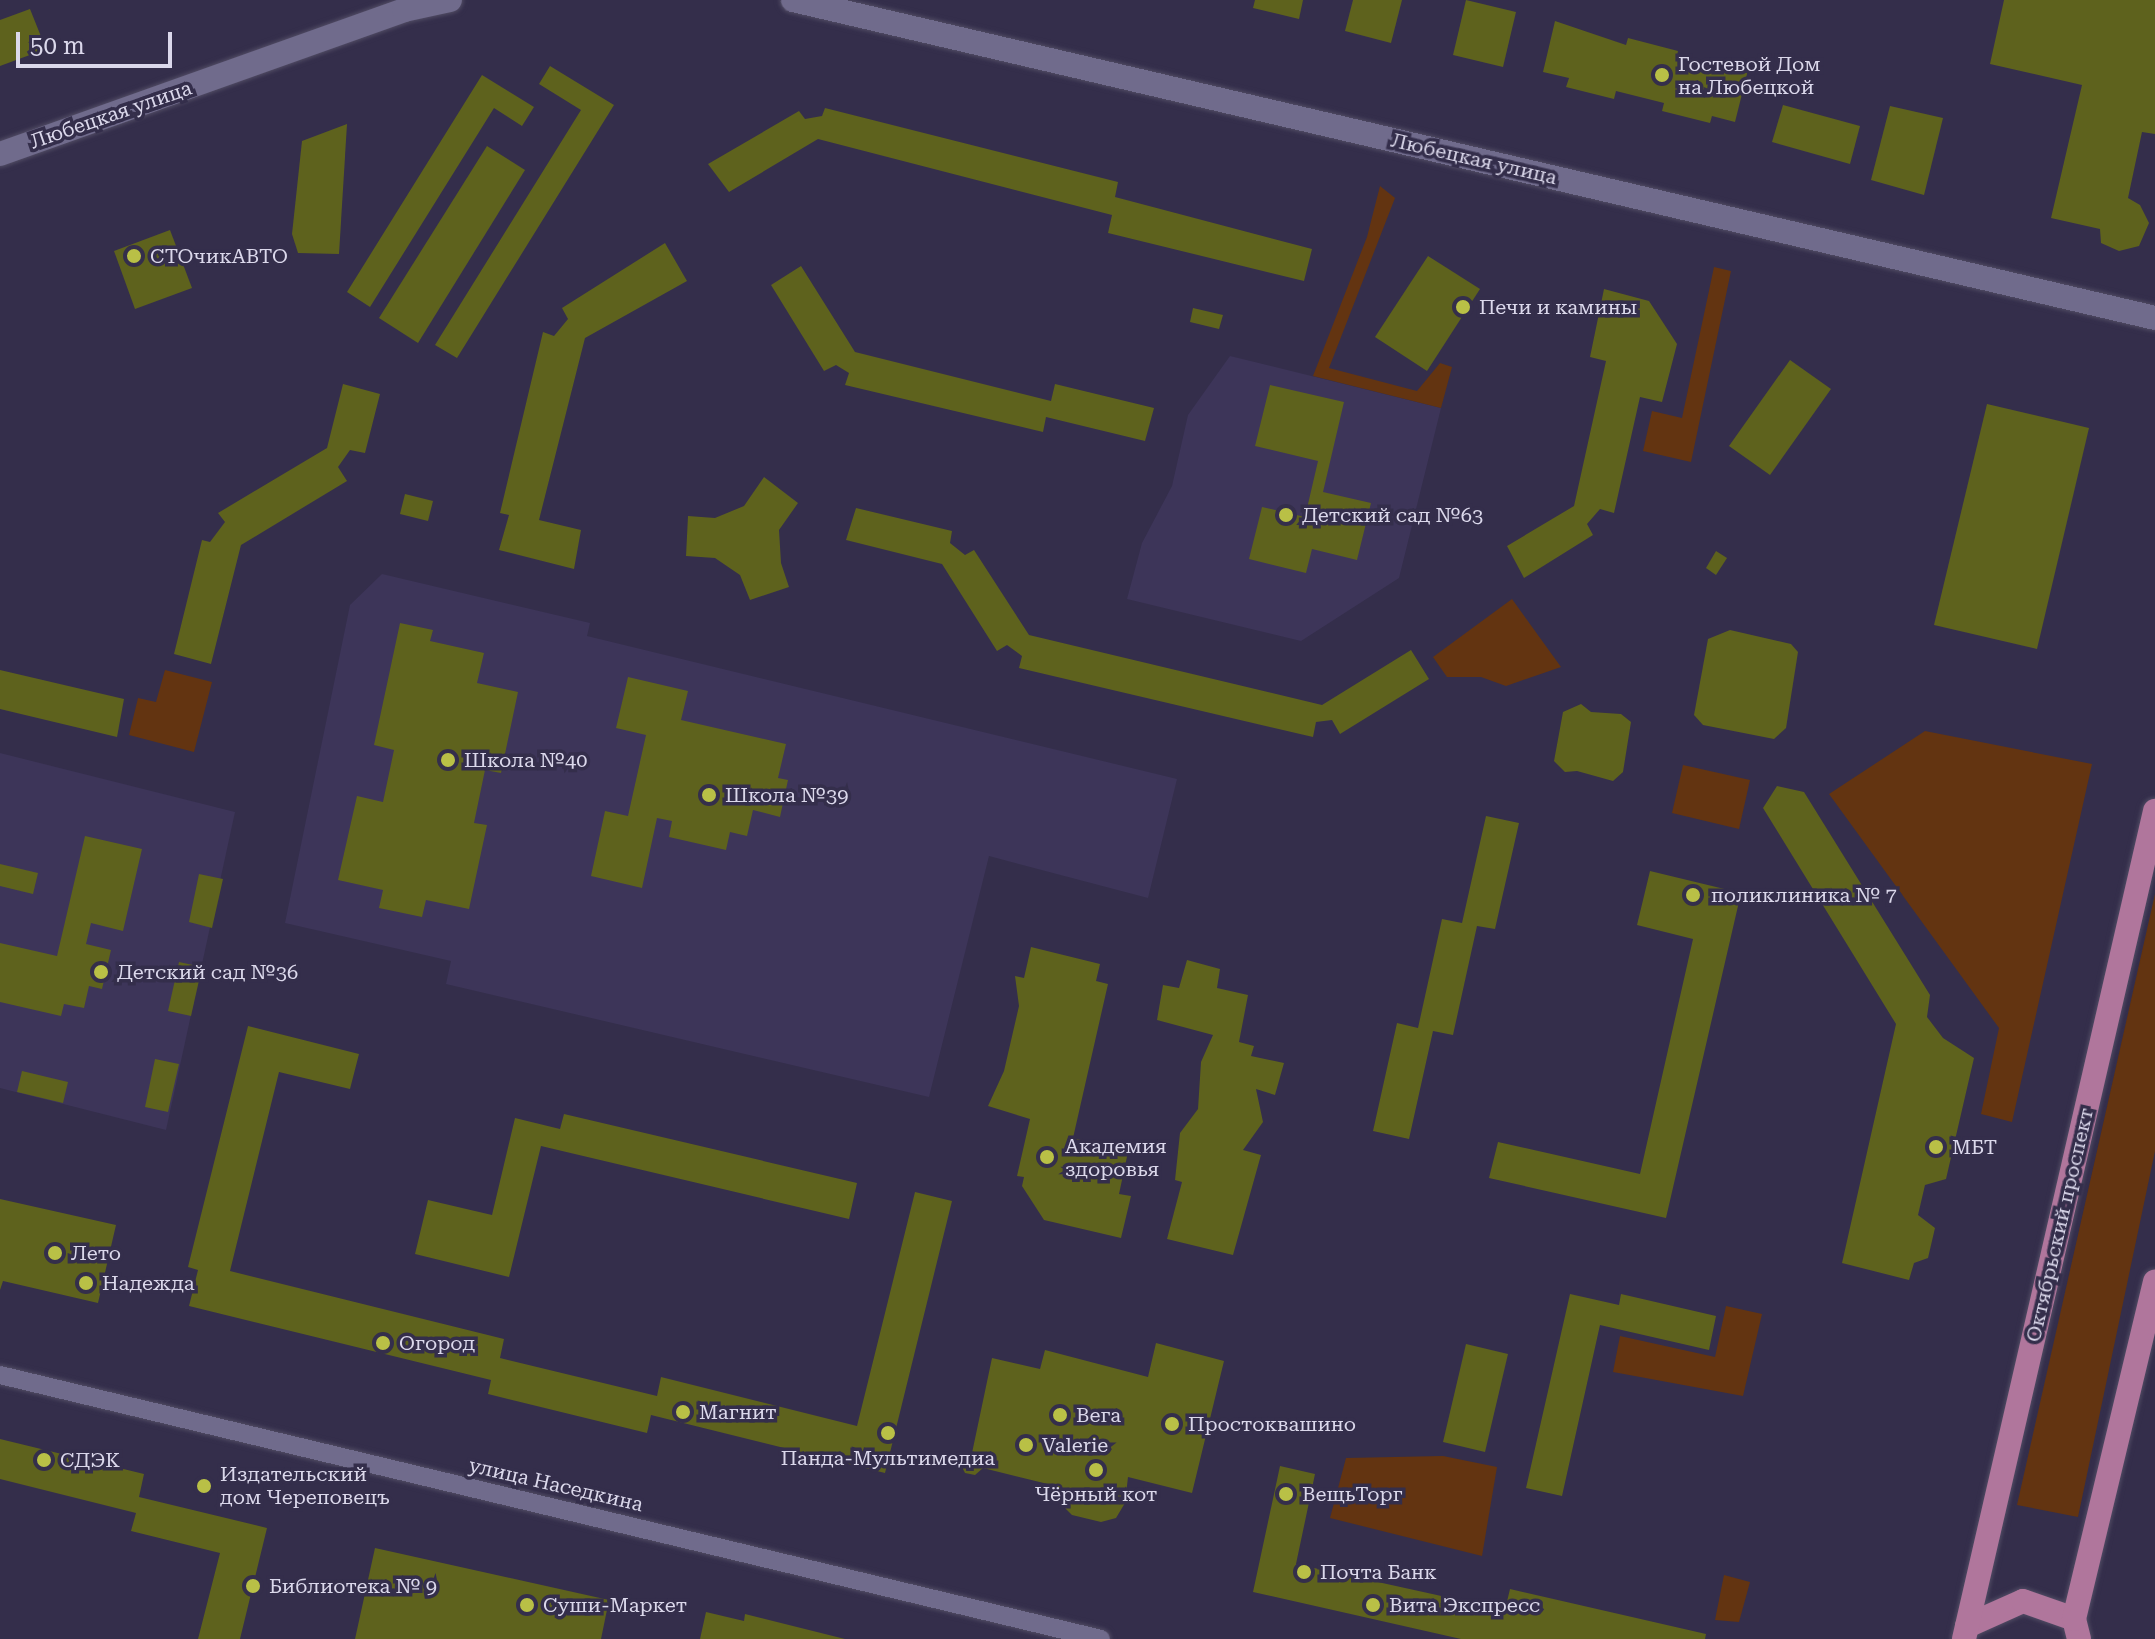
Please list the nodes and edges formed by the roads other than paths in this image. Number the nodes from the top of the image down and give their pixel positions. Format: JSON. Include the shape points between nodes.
{"nodes":[{"id":1,"x":450,"y":0,"type":"edge"},
{"id":2,"x":793,"y":0,"type":"edge"},
{"id":3,"x":0,"y":154,"type":"edge"},
{"id":4,"x":2155,"y":318,"type":"edge"},
{"id":5,"x":2155,"y":811,"type":"edge"},
{"id":6,"x":2155,"y":1282,"type":"edge"},
{"id":7,"x":0,"y":1375,"type":"edge"},
{"id":8,"x":2076,"y":1629,"type":"edge"},
{"id":9,"x":1966,"y":1632,"type":"edge"},
{"id":10,"x":1101,"y":1639,"type":"edge"}],
"edges":[{"from":1,"to":3,"type":"street","name":"Любецкая улица","via":[[404,10]]},
{"from":2,"to":4,"type":"street","name":"Любецкая улица"},
{"from":5,"to":9,"type":"main road","name":"Октябрьский проспект"},
{"from":6,"to":8,"type":"main road"},
{"from":7,"to":10,"type":"street","name":"улица Наседкина"},
{"from":8,"to":9,"type":"main road","via":[[2023,1601]]}]}
